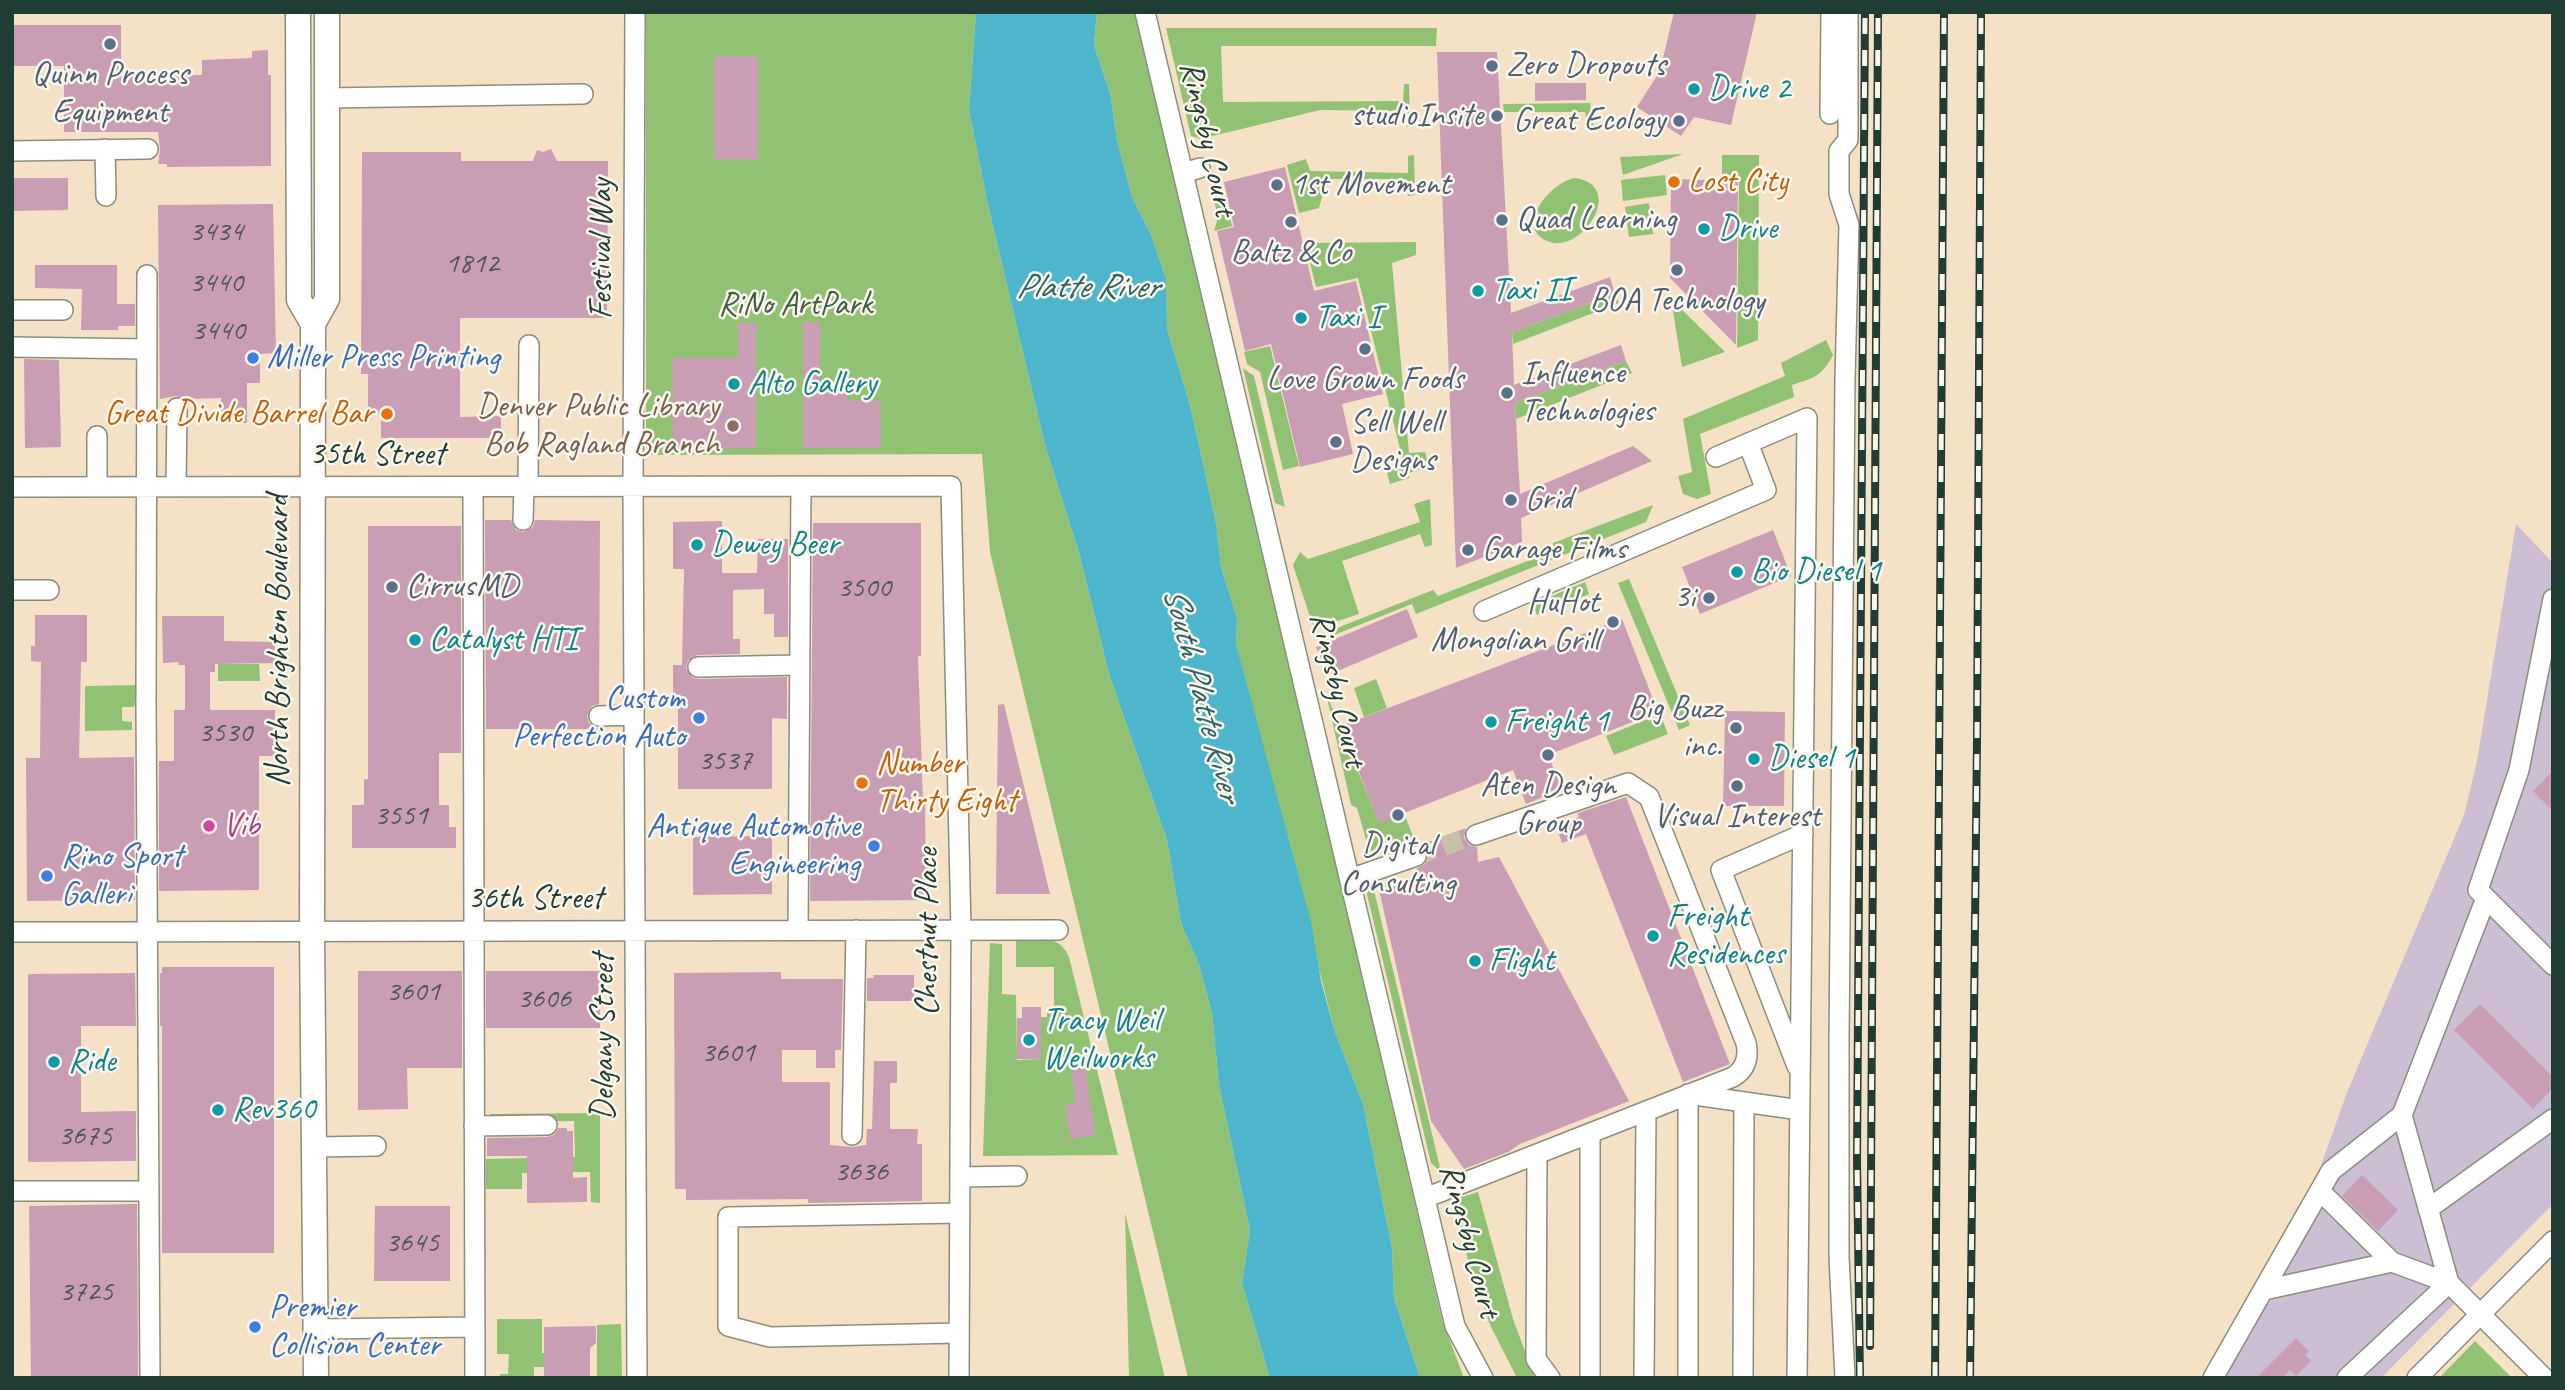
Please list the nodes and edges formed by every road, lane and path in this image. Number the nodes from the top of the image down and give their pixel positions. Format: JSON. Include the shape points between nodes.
{"nodes":[{"id":1,"x":298,"y":12,"type":"edge"},
{"id":2,"x":327,"y":12,"type":"edge"},
{"id":3,"x":635,"y":12,"type":"edge"},
{"id":4,"x":1145,"y":12,"type":"edge"},
{"id":5,"x":1831,"y":12,"type":"edge"},
{"id":6,"x":1848,"y":12,"type":"edge"},
{"id":7,"x":583,"y":94,"type":"dead end"},
{"id":8,"x":327,"y":98,"type":"junction"},
{"id":9,"x":1830,"y":114,"type":"dead end"},
{"id":10,"x":106,"y":149,"type":"junction"},
{"id":11,"x":148,"y":149,"type":"dead end"},
{"id":12,"x":12,"y":151,"type":"edge"},
{"id":13,"x":106,"y":196,"type":"dead end"},
{"id":14,"x":147,"y":275,"type":"dead end"},
{"id":15,"x":12,"y":310,"type":"edge"},
{"id":16,"x":63,"y":310,"type":"dead end"},
{"id":17,"x":313,"y":324,"type":"junction"},
{"id":18,"x":529,"y":345,"type":"dead end"},
{"id":19,"x":12,"y":347,"type":"edge"},
{"id":20,"x":146,"y":349,"type":"junction"},
{"id":21,"x":177,"y":408,"type":"dead end"},
{"id":22,"x":97,"y":436,"type":"dead end"},
{"id":23,"x":1748,"y":443,"type":"junction"},
{"id":24,"x":1716,"y":457,"type":"dead end"},
{"id":25,"x":97,"y":486,"type":"junction"},
{"id":26,"x":146,"y":486,"type":"junction"},
{"id":27,"x":176,"y":486,"type":"junction"},
{"id":28,"x":526,"y":486,"type":"junction"},
{"id":29,"x":633,"y":486,"type":"junction"},
{"id":30,"x":801,"y":486,"type":"junction"},
{"id":31,"x":951,"y":486,"type":"joint"},
{"id":32,"x":12,"y":487,"type":"edge"},
{"id":33,"x":312,"y":487,"type":"junction"},
{"id":34,"x":473,"y":487,"type":"junction"},
{"id":35,"x":523,"y":520,"type":"dead end"},
{"id":36,"x":12,"y":590,"type":"edge"},
{"id":37,"x":49,"y":590,"type":"dead end"},
{"id":38,"x":2553,"y":599,"type":"edge"},
{"id":39,"x":1484,"y":611,"type":"dead end"},
{"id":40,"x":2550,"y":625,"type":"edge"},
{"id":41,"x":800,"y":666,"type":"junction"},
{"id":42,"x":698,"y":667,"type":"dead end"},
{"id":43,"x":634,"y":715,"type":"junction"},
{"id":44,"x":599,"y":716,"type":"dead end"},
{"id":45,"x":1803,"y":834,"type":"junction"},
{"id":46,"x":1476,"y":835,"type":"tunnel mouth"},
{"id":47,"x":1416,"y":856,"type":"tunnel mouth"},
{"id":48,"x":1350,"y":879,"type":"junction"},
{"id":49,"x":2486,"y":898,"type":"junction"},
{"id":50,"x":635,"y":930,"type":"junction"},
{"id":51,"x":798,"y":930,"type":"junction"},
{"id":52,"x":856,"y":930,"type":"junction"},
{"id":53,"x":961,"y":930,"type":"junction"},
{"id":54,"x":1058,"y":930,"type":"dead end"},
{"id":55,"x":147,"y":931,"type":"junction"},
{"id":56,"x":312,"y":931,"type":"junction"},
{"id":57,"x":474,"y":931,"type":"junction"},
{"id":58,"x":12,"y":932,"type":"edge"},
{"id":59,"x":2553,"y":965,"type":"edge"},
{"id":60,"x":1801,"y":1077,"type":"junction"},
{"id":61,"x":1688,"y":1094,"type":"junction"},
{"id":62,"x":1744,"y":1102,"type":"junction"},
{"id":63,"x":1800,"y":1110,"type":"junction"},
{"id":64,"x":1646,"y":1111,"type":"junction"},
{"id":65,"x":2402,"y":1115,"type":"junction"},
{"id":66,"x":2553,"y":1119,"type":"edge"},
{"id":67,"x":547,"y":1125,"type":"dead end"},
{"id":68,"x":468,"y":1133,"type":"junction"},
{"id":69,"x":1590,"y":1133,"type":"junction"},
{"id":70,"x":852,"y":1135,"type":"dead end"},
{"id":71,"x":376,"y":1146,"type":"dead end"},
{"id":72,"x":316,"y":1147,"type":"junction"},
{"id":73,"x":1537,"y":1154,"type":"junction"},
{"id":74,"x":1017,"y":1176,"type":"dead end"},
{"id":75,"x":960,"y":1177,"type":"junction"},
{"id":76,"x":12,"y":1191,"type":"edge"},
{"id":77,"x":140,"y":1191,"type":"dead end"},
{"id":78,"x":2320,"y":1191,"type":"junction"},
{"id":79,"x":1425,"y":1198,"type":"junction"},
{"id":80,"x":2428,"y":1209,"type":"junction"},
{"id":81,"x":960,"y":1213,"type":"junction"},
{"id":82,"x":2553,"y":1241,"type":"edge"},
{"id":83,"x":2392,"y":1262,"type":"junction"},
{"id":84,"x":2449,"y":1283,"type":"junction"},
{"id":85,"x":2264,"y":1290,"type":"junction"},
{"id":86,"x":2480,"y":1314,"type":"junction"},
{"id":87,"x":475,"y":1327,"type":"junction"},
{"id":88,"x":316,"y":1329,"type":"junction"},
{"id":89,"x":959,"y":1333,"type":"junction"},
{"id":90,"x":150,"y":1378,"type":"edge"},
{"id":91,"x":316,"y":1378,"type":"edge"},
{"id":92,"x":475,"y":1378,"type":"edge"},
{"id":93,"x":637,"y":1378,"type":"edge"},
{"id":94,"x":959,"y":1378,"type":"edge"},
{"id":95,"x":1483,"y":1378,"type":"edge"},
{"id":96,"x":1550,"y":1378,"type":"edge"},
{"id":97,"x":1590,"y":1378,"type":"edge"},
{"id":98,"x":1644,"y":1378,"type":"edge"},
{"id":99,"x":1688,"y":1378,"type":"edge"},
{"id":100,"x":1743,"y":1378,"type":"edge"},
{"id":101,"x":1797,"y":1378,"type":"edge"},
{"id":102,"x":1845,"y":1378,"type":"edge"},
{"id":103,"x":2213,"y":1378,"type":"edge"},
{"id":104,"x":2347,"y":1378,"type":"edge"},
{"id":105,"x":2417,"y":1378,"type":"edge"},
{"id":106,"x":2544,"y":1378,"type":"edge"}],
"edges":[{"from":1,"to":17,"type":"main road","name":"North Brighton Boulevard","via":[[299,300]]},
{"from":2,"to":8,"type":"main road","name":"North Brighton Boulevard"},
{"from":3,"to":29,"type":"street","name":"Festival Way"},
{"from":4,"to":48,"type":"street","name":"Ringsby Court","via":[[1191,170]]},
{"from":5,"to":9,"type":"street"},
{"from":6,"to":102,"type":"street","via":[[1849,140],[1839,151],[1839,194],[1849,225],[1839,1052],[1839,1257]]},
{"from":7,"to":8,"type":"street"},
{"from":8,"to":17,"type":"main road","name":"North Brighton Boulevard","via":[[327,299]]},
{"from":10,"to":11,"type":"street"},
{"from":10,"to":12,"type":"street"},
{"from":10,"to":13,"type":"street"},
{"from":14,"to":20,"type":"street"},
{"from":15,"to":16,"type":"street"},
{"from":17,"to":33,"type":"main road","name":"North Brighton Boulevard"},
{"from":18,"to":28,"type":"street"},
{"from":19,"to":20,"type":"street"},
{"from":20,"to":26,"type":"street"},
{"from":21,"to":27,"type":"street"},
{"from":22,"to":25,"type":"street"},
{"from":23,"to":24,"type":"street"},
{"from":23,"to":39,"type":"street","via":[[1766,489]]},
{"from":23,"to":45,"type":"street","via":[[1807,418]]},
{"from":25,"to":26,"type":"street","name":"35th Street"},
{"from":25,"to":32,"type":"street","name":"35th Street"},
{"from":26,"to":27,"type":"street","name":"35th Street"},
{"from":26,"to":55,"type":"street"},
{"from":27,"to":33,"type":"street","name":"35th Street"},
{"from":28,"to":29,"type":"street","name":"35th Street"},
{"from":28,"to":34,"type":"street","name":"35th Street"},
{"from":28,"to":35,"type":"street"},
{"from":29,"to":30,"type":"street","name":"35th Street"},
{"from":29,"to":43,"type":"street","name":"Delgany Street"},
{"from":30,"to":31,"type":"street","name":"35th Street"},
{"from":30,"to":41,"type":"street"},
{"from":31,"to":53,"type":"street","name":"Chestnut Place"},
{"from":33,"to":34,"type":"street","name":"35th Street"},
{"from":33,"to":56,"type":"main road","name":"North Brighton Boulevard"},
{"from":34,"to":57,"type":"street"},
{"from":36,"to":37,"type":"street"},
{"from":38,"to":40,"type":"street"},
{"from":40,"to":49,"type":"street","via":[[2519,770],[2478,890]]},
{"from":41,"to":42,"type":"street"},
{"from":41,"to":51,"type":"street"},
{"from":43,"to":44,"type":"street"},
{"from":43,"to":50,"type":"street","name":"Delgany Street"},
{"from":45,"to":60,"type":"street"},
{"from":45,"to":60,"type":"street","via":[[1721,870]]},
{"from":46,"to":61,"type":"street","via":[[1628,783],[1649,797],[1748,1051],[1737,1074]]},
{"from":47,"to":48,"type":"street"},
{"from":48,"to":79,"type":"street","name":"Ringsby Court"},
{"from":49,"to":59,"type":"street"},
{"from":49,"to":65,"type":"street"},
{"from":50,"to":51,"type":"street","name":"36th Street"},
{"from":50,"to":57,"type":"street","name":"36th Street"},
{"from":50,"to":93,"type":"street","name":"Delgany Street"},
{"from":51,"to":52,"type":"street","name":"36th Street"},
{"from":52,"to":53,"type":"street","name":"36th Street"},
{"from":52,"to":70,"type":"street"},
{"from":53,"to":54,"type":"street","name":"36th Street"},
{"from":53,"to":75,"type":"street","name":"Chestnut Place"},
{"from":55,"to":56,"type":"street","name":"36th Street"},
{"from":55,"to":58,"type":"street","name":"36th Street"},
{"from":55,"to":90,"type":"street"},
{"from":56,"to":57,"type":"street","name":"36th Street"},
{"from":56,"to":72,"type":"main road","name":"North Brighton Boulevard"},
{"from":57,"to":68,"type":"street"},
{"from":60,"to":63,"type":"street"},
{"from":61,"to":62,"type":"street"},
{"from":61,"to":64,"type":"street"},
{"from":61,"to":99,"type":"street"},
{"from":62,"to":63,"type":"street"},
{"from":62,"to":100,"type":"street"},
{"from":63,"to":101,"type":"street"},
{"from":64,"to":69,"type":"street"},
{"from":64,"to":98,"type":"street"},
{"from":65,"to":78,"type":"street","via":[[2331,1171]]},
{"from":65,"to":80,"type":"street"},
{"from":66,"to":80,"type":"street"},
{"from":67,"to":68,"type":"street"},
{"from":68,"to":87,"type":"street"},
{"from":69,"to":73,"type":"street"},
{"from":69,"to":97,"type":"street"},
{"from":71,"to":72,"type":"street"},
{"from":72,"to":88,"type":"main road","name":"North Brighton Boulevard"},
{"from":73,"to":79,"type":"street"},
{"from":73,"to":96,"type":"street","via":[[1536,1359]]},
{"from":74,"to":75,"type":"street"},
{"from":75,"to":81,"type":"street","name":"Chestnut Place"},
{"from":76,"to":77,"type":"street"},
{"from":78,"to":83,"type":"street"},
{"from":78,"to":85,"type":"street"},
{"from":79,"to":95,"type":"street","name":"Ringsby Court","via":[[1455,1326]]},
{"from":80,"to":84,"type":"street"},
{"from":81,"to":89,"type":"street","name":"Chestnut Place"},
{"from":81,"to":89,"type":"street","via":[[727,1217],[728,1326],[770,1337]]},
{"from":82,"to":86,"type":"street"},
{"from":83,"to":84,"type":"street"},
{"from":83,"to":85,"type":"street"},
{"from":84,"to":86,"type":"street"},
{"from":84,"to":104,"type":"street"},
{"from":85,"to":103,"type":"street"},
{"from":86,"to":105,"type":"street"},
{"from":86,"to":106,"type":"street","via":[[2517,1338]]},
{"from":87,"to":88,"type":"street"},
{"from":87,"to":92,"type":"street"},
{"from":88,"to":91,"type":"main road","name":"North Brighton Boulevard"},
{"from":89,"to":94,"type":"street","name":"Chestnut Place"}]}
